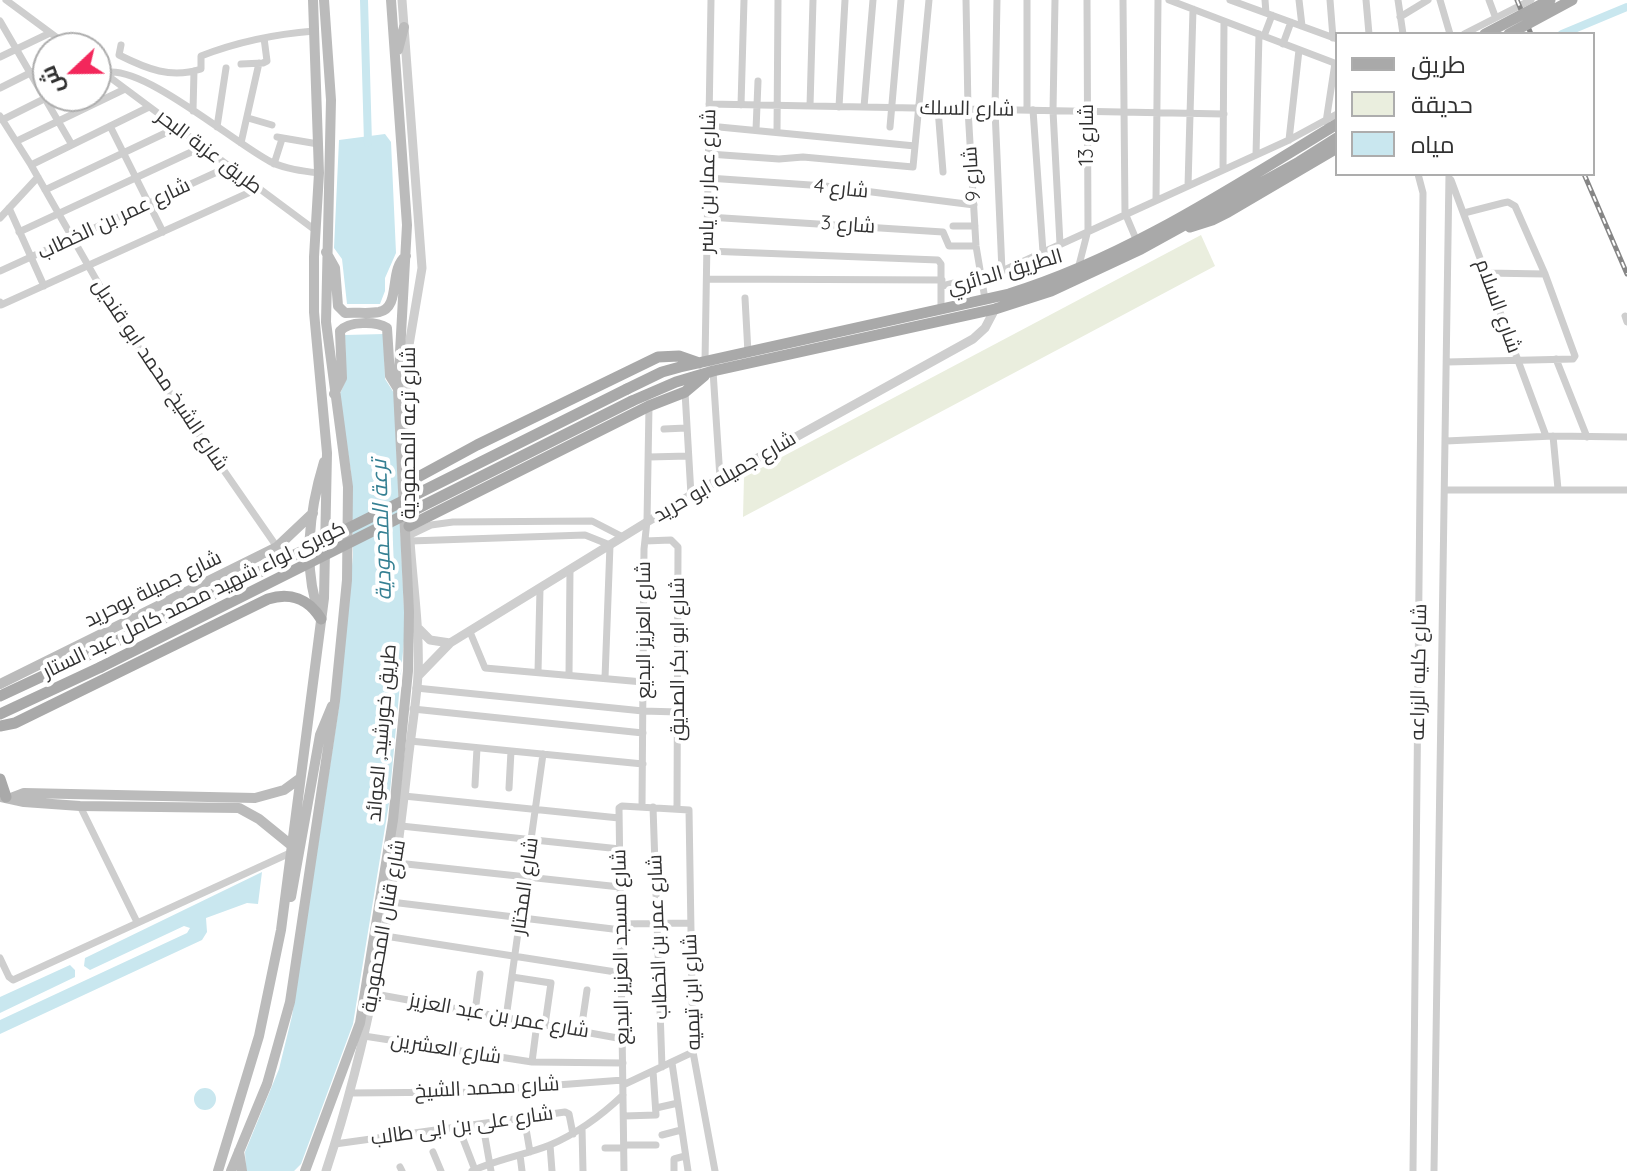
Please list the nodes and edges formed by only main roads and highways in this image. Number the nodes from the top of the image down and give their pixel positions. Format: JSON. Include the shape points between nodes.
{"nodes":[{"id":1,"x":313,"y":0,"type":"edge"},
{"id":2,"x":324,"y":0,"type":"edge"},
{"id":3,"x":391,"y":0,"type":"edge"},
{"id":4,"x":1550,"y":0,"type":"edge"},
{"id":5,"x":1572,"y":0,"type":"edge"},
{"id":6,"x":404,"y":27,"type":"road end"},
{"id":7,"x":1489,"y":32,"type":"edge"},
{"id":8,"x":1513,"y":32,"type":"edge"},
{"id":9,"x":395,"y":60,"type":"junction"},
{"id":10,"x":1331,"y":123,"type":"edge"},
{"id":11,"x":1335,"y":139,"type":"edge"},
{"id":12,"x":1335,"y":149,"type":"edge"},
{"id":13,"x":1177,"y":229,"type":"junction"},
{"id":14,"x":326,"y":252,"type":"junction"},
{"id":15,"x":406,"y":256,"type":"junction"},
{"id":16,"x":706,"y":367,"type":"junction"},
{"id":17,"x":398,"y":389,"type":"junction"},
{"id":18,"x":334,"y":394,"type":"junction"},
{"id":19,"x":466,"y":451,"type":"junction"},
{"id":20,"x":327,"y":453,"type":"junction"},
{"id":21,"x":407,"y":483,"type":"road end"},
{"id":22,"x":480,"y":491,"type":"junction"},
{"id":23,"x":313,"y":513,"type":"junction"},
{"id":24,"x":410,"y":534,"type":"road end"},
{"id":25,"x":321,"y":619,"type":"junction"},
{"id":26,"x":0,"y":684,"type":"edge"},
{"id":27,"x":0,"y":696,"type":"edge"},
{"id":28,"x":335,"y":701,"type":"junction"},
{"id":29,"x":0,"y":714,"type":"edge"},
{"id":30,"x":0,"y":726,"type":"edge"},
{"id":31,"x":0,"y":779,"type":"edge"},
{"id":32,"x":299,"y":779,"type":"junction"},
{"id":33,"x":6,"y":797,"type":"edge"},
{"id":34,"x":240,"y":803,"type":"junction"},
{"id":35,"x":291,"y":849,"type":"junction"},
{"id":36,"x":281,"y":930,"type":"junction"},
{"id":37,"x":239,"y":1151,"type":"junction"},
{"id":38,"x":304,"y":1170,"type":"edge"},
{"id":39,"x":218,"y":1171,"type":"edge"},
{"id":40,"x":231,"y":1171,"type":"edge"},
{"id":41,"x":242,"y":1171,"type":"edge"}],
"edges":[{"from":1,"to":20,"type":"main road","via":[[319,173],[314,312]]},
{"from":2,"to":14,"type":"main road","via":[[331,100]]},
{"from":3,"to":9,"type":"main road","name":"طريق خورشيد, العوائد"},
{"from":4,"to":7,"type":"main road","bridge":true},
{"from":5,"to":8,"type":"main road","bridge":true},
{"from":6,"to":9,"type":"main road"},
{"from":9,"to":15,"type":"main road","name":"طريق خورشيد, العوائد"},
{"from":10,"to":16,"type":"main road","name":"الطريق الدائري","via":[[1186,214],[1032,287]]},
{"from":11,"to":13,"type":"main road","name":"الطريق الدائري"},
{"from":12,"to":13,"type":"main road","via":[[1220,216]]},
{"from":13,"to":16,"type":"main road","name":"الطريق الدائري","via":[[1078,280],[995,309]]},
{"from":14,"to":15,"type":"main road","via":[[335,268],[338,306],[345,313],[379,312],[390,304],[396,268]]},
{"from":14,"to":18,"type":"main road"},
{"from":15,"to":17,"type":"main road","name":"طريق خورشيد, العوائد"},
{"from":16,"to":19,"type":"main road","via":[[679,356],[658,357]]},
{"from":16,"to":22,"type":"main road","via":[[685,392]]},
{"from":16,"to":27,"type":"main road","name":"كوبرى لواء شهيد محمد كامل عبد الستار","bridge":true,"via":[[662,372]]},
{"from":16,"to":29,"type":"main road","name":"كوبرى لواء شهيد محمد كامل عبد الستار","bridge":true},
{"from":17,"to":18,"type":"main road","via":[[390,376],[389,333],[381,324],[349,325],[340,331],[342,378]]},
{"from":17,"to":38,"type":"main road","name":"طريق خورشيد, العوائد","via":[[409,642],[393,820],[360,1023]]},
{"from":18,"to":28,"type":"main road","via":[[349,533]]},
{"from":19,"to":21,"type":"main road"},
{"from":19,"to":22,"type":"main road","via":[[466,474]]},
{"from":20,"to":23,"type":"main road"},
{"from":20,"to":25,"type":"main road"},
{"from":22,"to":24,"type":"main road"},
{"from":23,"to":25,"type":"main road","via":[[310,574]]},
{"from":23,"to":26,"type":"main road","name":"شارع جميلة بوحريد","via":[[277,547]]},
{"from":25,"to":30,"type":"main road","via":[[299,599],[268,599]]},
{"from":25,"to":32,"type":"main road"},
{"from":28,"to":36,"type":"main road","via":[[322,727]]},
{"from":28,"to":37,"type":"main road","via":[[290,1002],[267,1084]]},
{"from":31,"to":33,"type":"main road"},
{"from":32,"to":34,"type":"main road","via":[[270,796]]},
{"from":32,"to":35,"type":"main road"},
{"from":33,"to":34,"type":"main road","via":[[24,793]]},
{"from":33,"to":34,"type":"main road","via":[[80,806]]},
{"from":34,"to":35,"type":"main road"},
{"from":35,"to":36,"type":"main road"},
{"from":36,"to":39,"type":"main road","via":[[259,1036]]},
{"from":37,"to":40,"type":"main road"},
{"from":37,"to":41,"type":"main road"}]}
